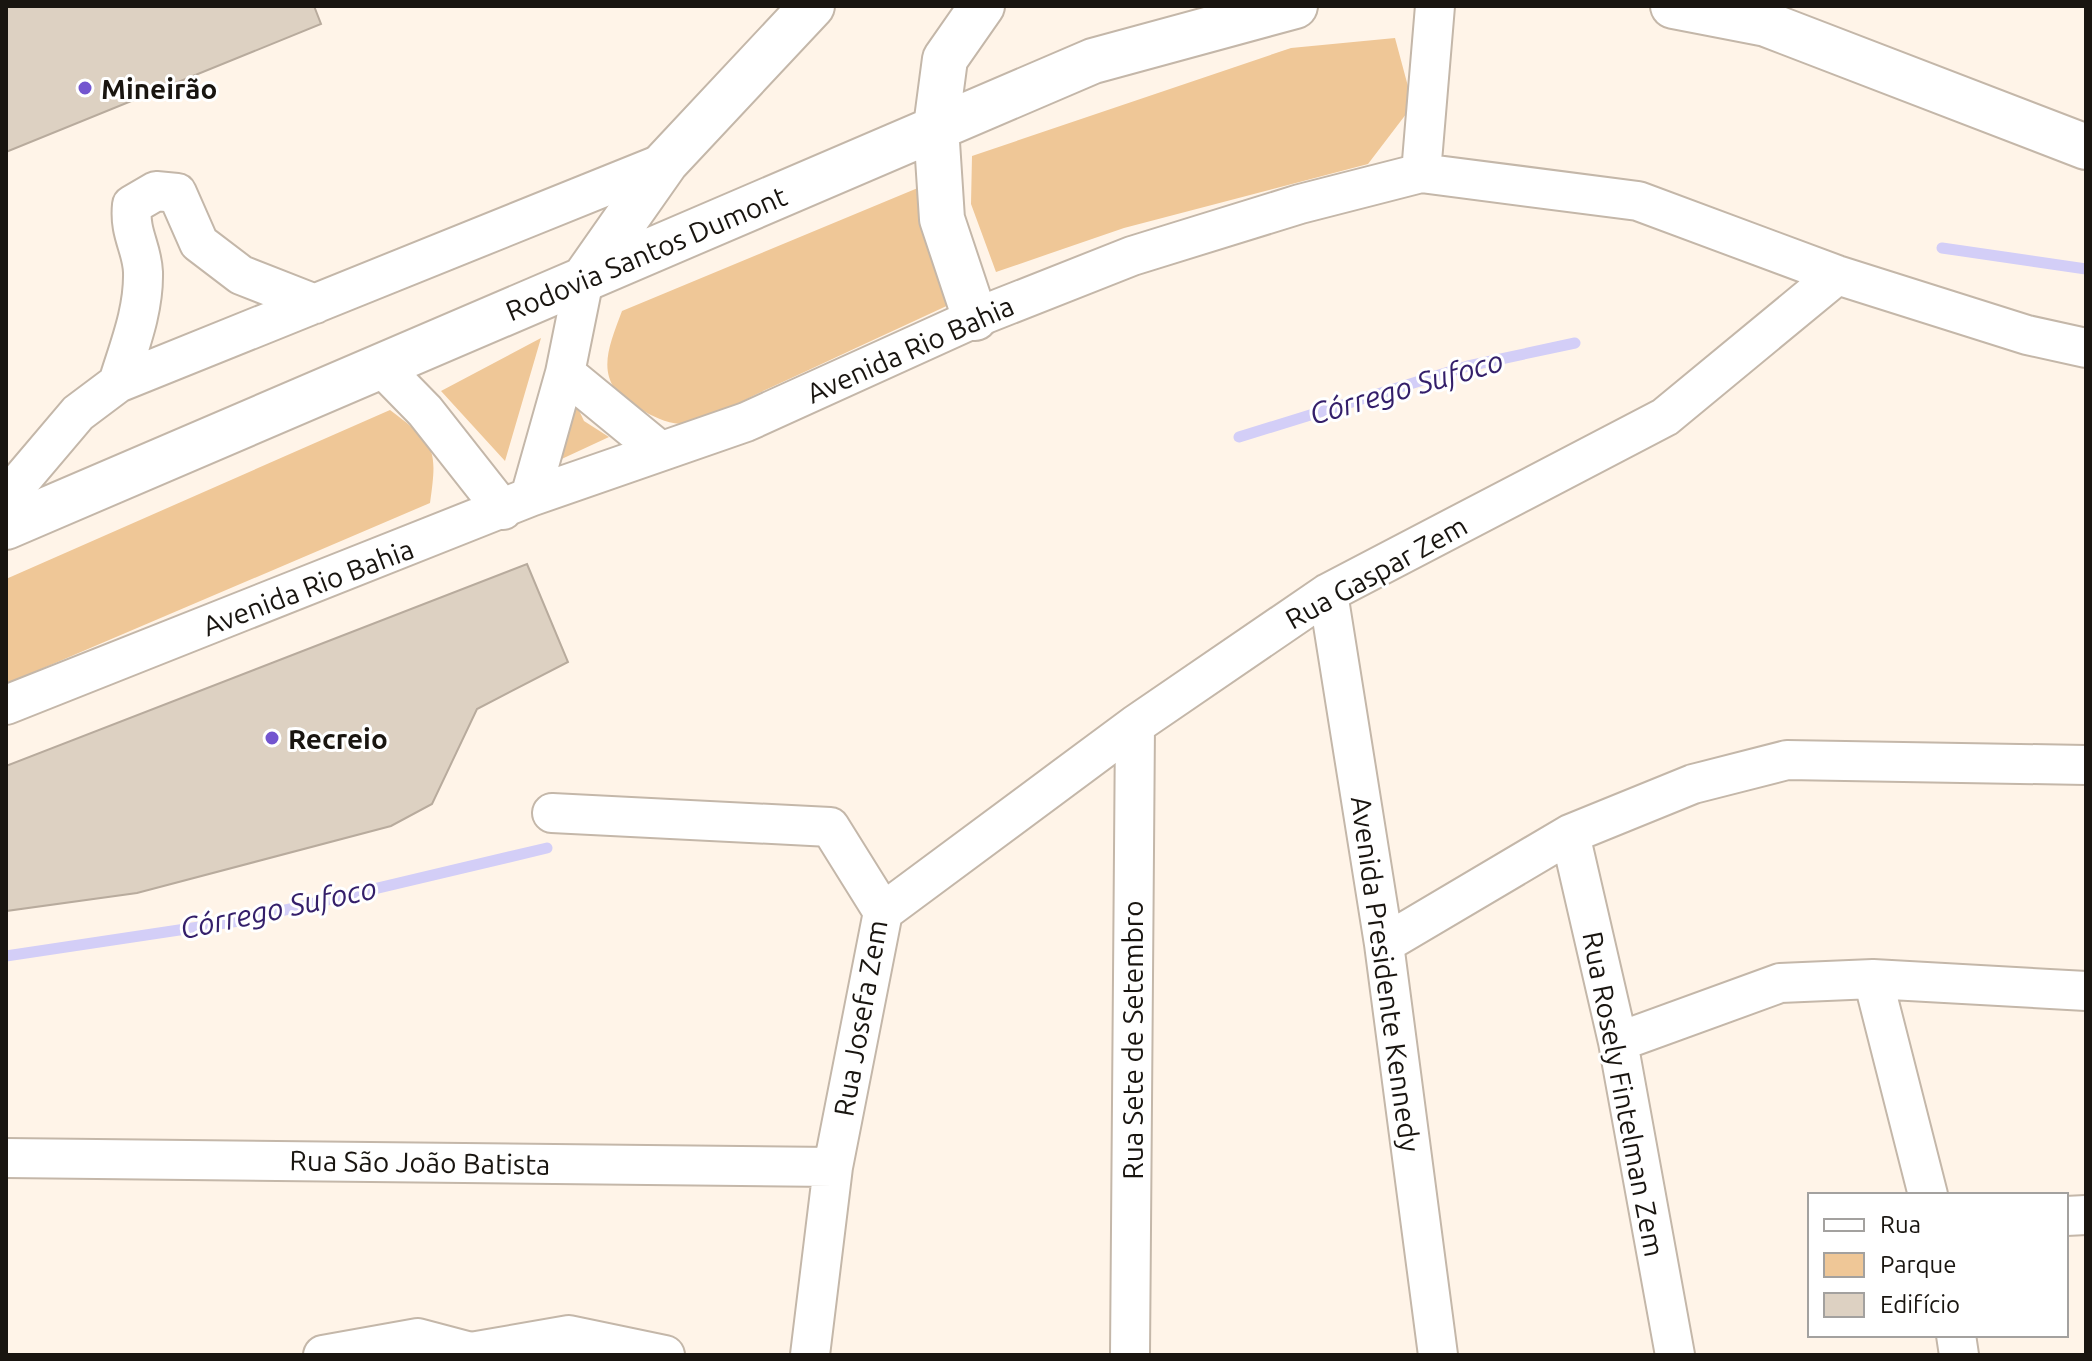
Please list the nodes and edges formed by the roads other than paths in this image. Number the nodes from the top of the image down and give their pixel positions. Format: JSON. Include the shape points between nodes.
{"nodes":[{"id":1,"x":812,"y":6,"type":"edge"},
{"id":2,"x":982,"y":6,"type":"edge"},
{"id":3,"x":1295,"y":6,"type":"edge"},
{"id":4,"x":1435,"y":6,"type":"edge"},
{"id":5,"x":1673,"y":6,"type":"edge"},
{"id":6,"x":936,"y":127,"type":"junction"},
{"id":7,"x":2086,"y":147,"type":"edge"},
{"id":8,"x":666,"y":162,"type":"junction"},
{"id":9,"x":1421,"y":173,"type":"junction"},
{"id":10,"x":1837,"y":275,"type":"junction"},
{"id":11,"x":584,"y":279,"type":"junction"},
{"id":12,"x":315,"y":304,"type":"junction"},
{"id":13,"x":975,"y":318,"type":"junction"},
{"id":14,"x":2086,"y":348,"type":"edge"},
{"id":15,"x":380,"y":365,"type":"junction"},
{"id":16,"x":565,"y":373,"type":"junction"},
{"id":17,"x":118,"y":383,"type":"junction"},
{"id":18,"x":660,"y":451,"type":"junction"},
{"id":19,"x":6,"y":498,"type":"edge"},
{"id":20,"x":517,"y":503,"type":"junction"},
{"id":21,"x":6,"y":527,"type":"edge"},
{"id":22,"x":1328,"y":593,"type":"junction"},
{"id":23,"x":6,"y":705,"type":"edge"},
{"id":24,"x":1135,"y":725,"type":"junction"},
{"id":25,"x":2086,"y":765,"type":"edge"},
{"id":26,"x":552,"y":813,"type":"dead end"},
{"id":27,"x":1570,"y":834,"type":"junction"},
{"id":28,"x":883,"y":912,"type":"junction"},
{"id":29,"x":1384,"y":944,"type":"junction"},
{"id":30,"x":1873,"y":979,"type":"junction"},
{"id":31,"x":2086,"y":991,"type":"edge"},
{"id":32,"x":1618,"y":1042,"type":"junction"},
{"id":33,"x":6,"y":1158,"type":"edge"},
{"id":34,"x":833,"y":1167,"type":"junction"},
{"id":35,"x":1927,"y":1193,"type":"edge"},
{"id":36,"x":472,"y":1353,"type":"edge"},
{"id":37,"x":323,"y":1355,"type":"edge"},
{"id":38,"x":665,"y":1355,"type":"edge"},
{"id":39,"x":810,"y":1355,"type":"edge"},
{"id":40,"x":1130,"y":1355,"type":"edge"},
{"id":41,"x":1438,"y":1355,"type":"edge"},
{"id":42,"x":1675,"y":1355,"type":"edge"}],
"edges":[{"from":1,"to":8,"type":"highway"},
{"from":2,"to":6,"type":"highway","via":[[945,59]]},
{"from":3,"to":6,"type":"highway","name":"Rodovia Santos Dumont","via":[[1093,61]]},
{"from":4,"to":9,"type":"street"},
{"from":5,"to":7,"type":"highway","via":[[1766,24]]},
{"from":6,"to":11,"type":"highway","name":"Rodovia Santos Dumont"},
{"from":6,"to":13,"type":"highway","via":[[942,219]]},
{"from":8,"to":11,"type":"highway"},
{"from":8,"to":12,"type":"street"},
{"from":9,"to":10,"type":"street","name":"Avenida Rio Bahia","via":[[1638,201]]},
{"from":9,"to":13,"type":"street","name":"Avenida Rio Bahia","via":[[1132,256]]},
{"from":10,"to":14,"type":"street","name":"Avenida Rio Bahia","via":[[2027,335]]},
{"from":10,"to":22,"type":"street","name":"Rua Gaspar Zem","via":[[1665,417]]},
{"from":11,"to":15,"type":"highway","name":"Rodovia Santos Dumont"},
{"from":11,"to":16,"type":"street"},
{"from":12,"to":17,"type":"street"},
{"from":12,"to":17,"type":"street","via":[[241,275],[199,243],[177,193],[156,191],[132,205],[130,227],[143,270],[141,299]]},
{"from":13,"to":18,"type":"street","name":"Avenida Rio Bahia","via":[[746,422]]},
{"from":15,"to":20,"type":"street"},
{"from":15,"to":21,"type":"highway","name":"Rodovia Santos Dumont"},
{"from":16,"to":18,"type":"street"},
{"from":16,"to":20,"type":"street"},
{"from":17,"to":19,"type":"street","via":[[78,413]]},
{"from":18,"to":20,"type":"street","name":"Avenida Rio Bahia"},
{"from":20,"to":23,"type":"street","name":"Avenida Rio Bahia"},
{"from":22,"to":24,"type":"street","name":"Rua Gaspar Zem"},
{"from":22,"to":29,"type":"street","name":"Avenida Presidente Kennedy"},
{"from":24,"to":28,"type":"street","name":"Rua Gaspar Zem"},
{"from":24,"to":40,"type":"street","name":"Rua Sete de Setembro"},
{"from":25,"to":27,"type":"street","via":[[1787,760],[1693,784]]},
{"from":26,"to":28,"type":"street","name":"Rua Josefa Zem","via":[[830,827]]},
{"from":27,"to":29,"type":"street"},
{"from":27,"to":32,"type":"street","name":"Rua Rosely Fintelman Zem"},
{"from":28,"to":34,"type":"street","name":"Rua Josefa Zem"},
{"from":29,"to":41,"type":"street","name":"Avenida Presidente Kennedy"},
{"from":30,"to":31,"type":"street"},
{"from":30,"to":32,"type":"street","via":[[1780,983]]},
{"from":30,"to":35,"type":"street"},
{"from":32,"to":42,"type":"street","name":"Rua Rosely Fintelman Zem"},
{"from":33,"to":34,"type":"street","name":"Rua São João Batista"},
{"from":34,"to":39,"type":"street","name":"Rua Josefa Zem"},
{"from":36,"to":37,"type":"street","via":[[418,1338]]},
{"from":36,"to":38,"type":"street","via":[[569,1335]]}]}
